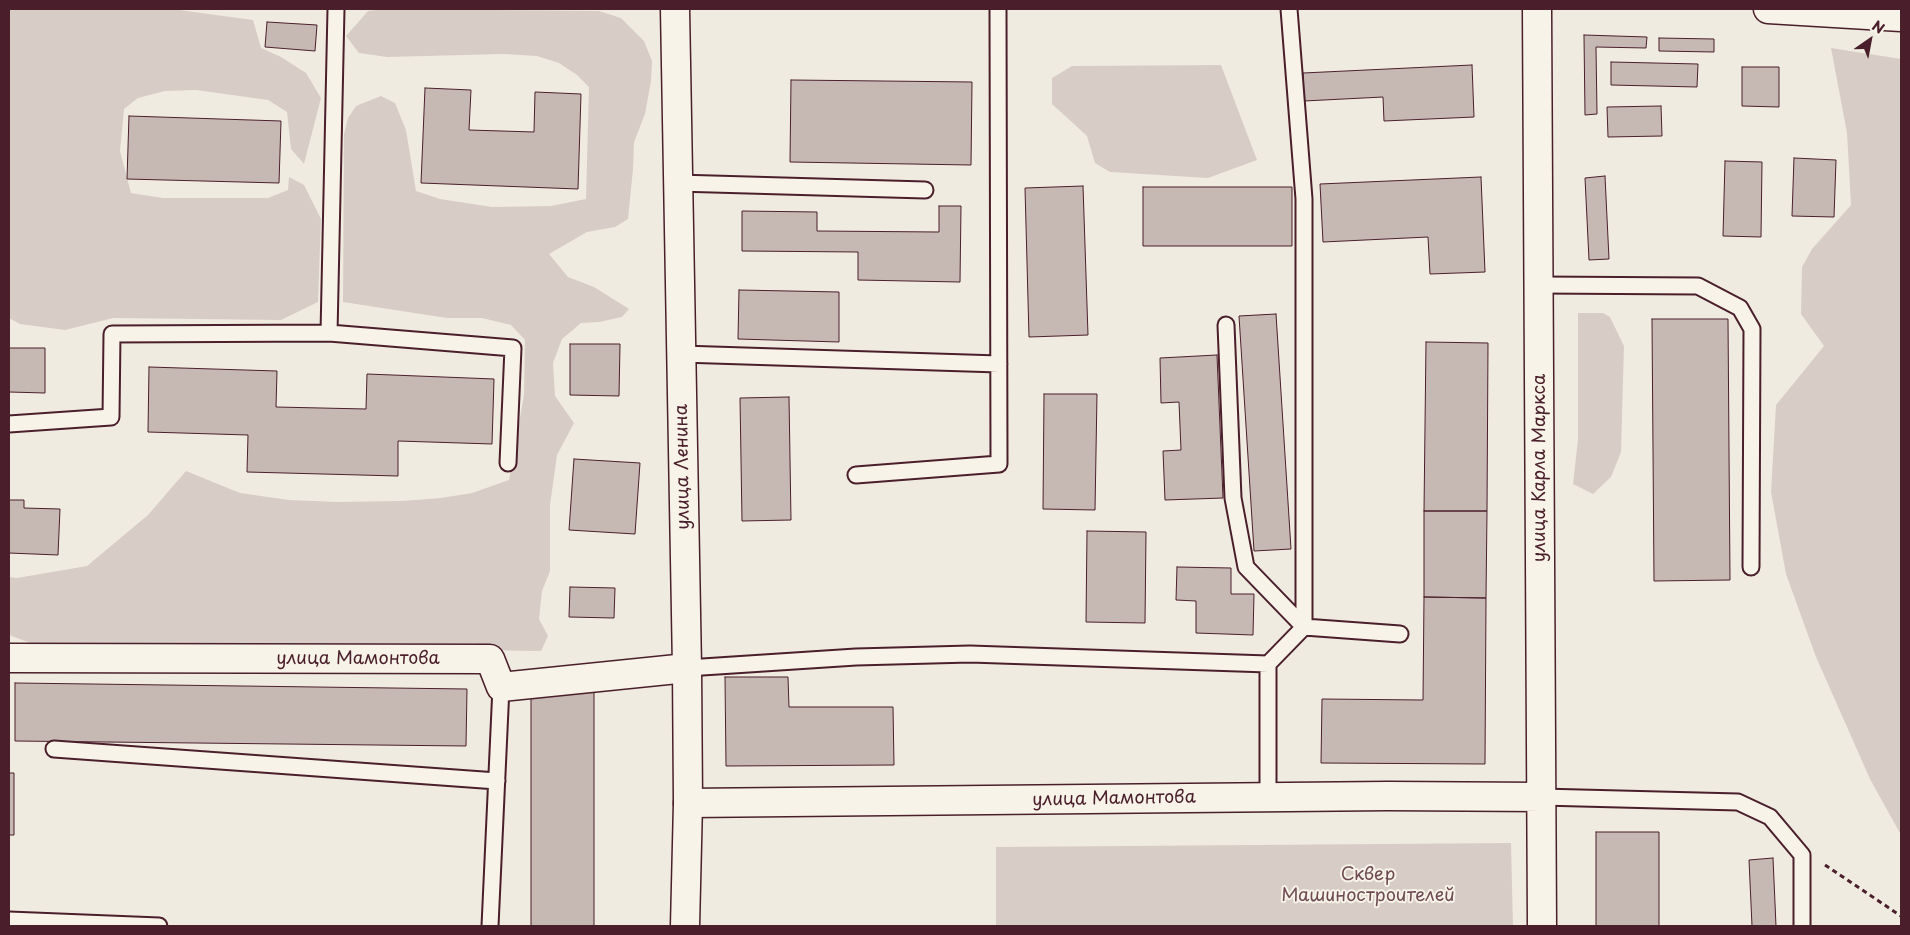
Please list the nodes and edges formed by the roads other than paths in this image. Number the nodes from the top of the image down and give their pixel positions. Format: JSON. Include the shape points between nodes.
{"nodes":[{"id":1,"x":336,"y":9,"type":"edge"},
{"id":2,"x":675,"y":9,"type":"edge"},
{"id":3,"x":998,"y":9,"type":"edge"},
{"id":4,"x":1289,"y":9,"type":"edge"},
{"id":5,"x":1537,"y":9,"type":"edge"},
{"id":6,"x":1768,"y":9,"type":"edge"},
{"id":7,"x":1901,"y":17,"type":"edge"},
{"id":8,"x":677,"y":183,"type":"junction"},
{"id":9,"x":925,"y":190,"type":"dead end"},
{"id":10,"x":1539,"y":285,"type":"junction"},
{"id":11,"x":1226,"y":325,"type":"dead end"},
{"id":12,"x":329,"y":333,"type":"junction"},
{"id":13,"x":680,"y":354,"type":"junction"},
{"id":14,"x":999,"y":364,"type":"junction"},
{"id":15,"x":9,"y":424,"type":"edge"},
{"id":16,"x":508,"y":464,"type":"dead end"},
{"id":17,"x":856,"y":475,"type":"dead end"},
{"id":18,"x":1751,"y":567,"type":"dead end"},
{"id":19,"x":1304,"y":627,"type":"junction"},
{"id":20,"x":1400,"y":634,"type":"dead end"},
{"id":21,"x":9,"y":658,"type":"edge"},
{"id":22,"x":1268,"y":664,"type":"junction"},
{"id":23,"x":687,"y":668,"type":"junction"},
{"id":24,"x":502,"y":687,"type":"junction"},
{"id":25,"x":54,"y":749,"type":"dead end"},
{"id":26,"x":497,"y":782,"type":"junction"},
{"id":27,"x":1268,"y":797,"type":"junction"},
{"id":28,"x":1541,"y":797,"type":"junction"},
{"id":29,"x":688,"y":803,"type":"junction"},
{"id":30,"x":9,"y":919,"type":"edge"},
{"id":31,"x":9,"y":924,"type":"edge"},
{"id":32,"x":159,"y":926,"type":"edge"},
{"id":33,"x":490,"y":926,"type":"edge"},
{"id":34,"x":686,"y":926,"type":"edge"},
{"id":35,"x":1542,"y":926,"type":"edge"},
{"id":36,"x":1802,"y":926,"type":"edge"}],
"edges":[{"from":1,"to":12,"type":"lane"},
{"from":2,"to":8,"type":"street","name":"улица Ленина"},
{"from":3,"to":14,"type":"lane"},
{"from":4,"to":19,"type":"lane","via":[[1304,199]]},
{"from":5,"to":10,"type":"street","name":"улица Карла Маркса"},
{"from":6,"to":7,"type":"street"},
{"from":8,"to":9,"type":"lane"},
{"from":8,"to":13,"type":"street","name":"улица Ленина"},
{"from":10,"to":18,"type":"lane","via":[[1698,286],[1740,308],[1752,329]]},
{"from":10,"to":28,"type":"street","name":"улица Карла Маркса"},
{"from":11,"to":19,"type":"lane","via":[[1233,498],[1246,567]]},
{"from":12,"to":15,"type":"lane","via":[[112,334],[111,417]]},
{"from":12,"to":16,"type":"lane","via":[[513,348]]},
{"from":13,"to":14,"type":"lane"},
{"from":13,"to":23,"type":"street","name":"улица Ленина"},
{"from":14,"to":17,"type":"lane","via":[[999,464]]},
{"from":19,"to":20,"type":"lane"},
{"from":19,"to":22,"type":"lane"},
{"from":21,"to":24,"type":"street","name":"улица Мамонтова","via":[[490,659]]},
{"from":22,"to":23,"type":"lane","via":[[970,654],[856,657]]},
{"from":22,"to":27,"type":"lane"},
{"from":23,"to":24,"type":"street"},
{"from":23,"to":29,"type":"street","name":"улица Ленина"},
{"from":24,"to":26,"type":"lane"},
{"from":25,"to":26,"type":"lane"},
{"from":26,"to":33,"type":"lane"},
{"from":27,"to":28,"type":"street","name":"улица Мамонтова"},
{"from":27,"to":29,"type":"street","name":"улица Мамонтова"},
{"from":28,"to":35,"type":"street","name":"улица Карла Маркса"},
{"from":28,"to":36,"type":"lane","via":[[1738,802],[1770,817],[1802,855]]},
{"from":29,"to":34,"type":"street","name":"улица Ленина"},
{"from":30,"to":31,"type":"lane"},
{"from":30,"to":32,"type":"lane"}]}
